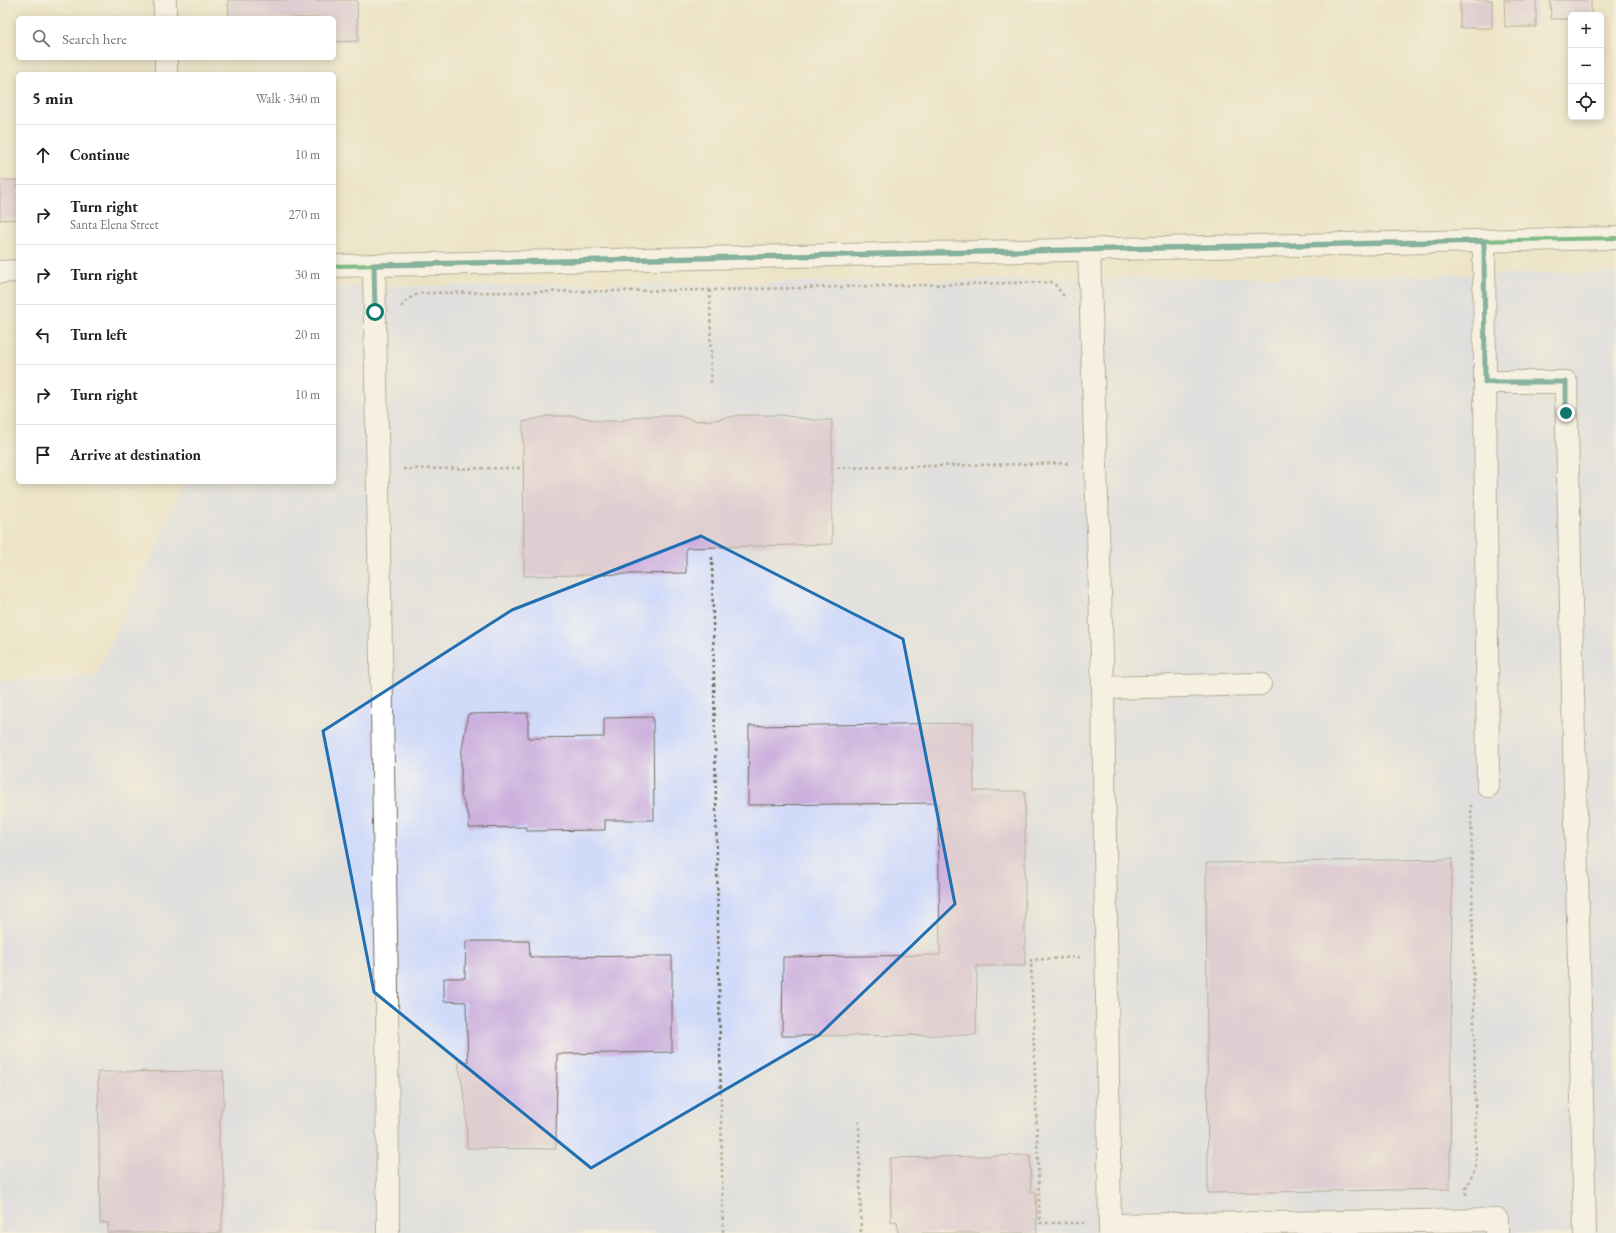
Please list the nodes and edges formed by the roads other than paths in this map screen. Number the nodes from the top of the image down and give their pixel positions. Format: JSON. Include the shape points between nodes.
{"nodes":[{"id":1,"x":165,"y":0,"type":"edge"},
{"id":2,"x":165,"y":16,"type":"edge"},
{"id":3,"x":166,"y":60,"type":"edge"},
{"id":4,"x":166,"y":72,"type":"edge"},
{"id":5,"x":1616,"y":238,"type":"edge"},
{"id":6,"x":1484,"y":241,"type":"junction"},
{"id":7,"x":1089,"y":249,"type":"junction"},
{"id":8,"x":374,"y":265,"type":"junction"},
{"id":9,"x":336,"y":266,"type":"edge"},
{"id":10,"x":16,"y":271,"type":"edge"},
{"id":11,"x":0,"y":272,"type":"edge"},
{"id":12,"x":1485,"y":382,"type":"junction"},
{"id":13,"x":1260,"y":684,"type":"dead end"},
{"id":14,"x":1103,"y":688,"type":"junction"},
{"id":15,"x":1479,"y":792,"type":"road end"},
{"id":16,"x":1110,"y":1229,"type":"edge"},
{"id":17,"x":388,"y":1233,"type":"edge"},
{"id":18,"x":1498,"y":1233,"type":"edge"},
{"id":19,"x":1584,"y":1233,"type":"edge"}],
"edges":[{"from":1,"to":2,"type":"street"},
{"from":3,"to":4,"type":"street"},
{"from":5,"to":6,"type":"street"},
{"from":6,"to":7,"type":"street"},
{"from":6,"to":12,"type":"street"},
{"from":7,"to":8,"type":"street"},
{"from":7,"to":14,"type":"street"},
{"from":8,"to":9,"type":"street"},
{"from":8,"to":17,"type":"street","via":[[387,982]]},
{"from":10,"to":11,"type":"street"},
{"from":12,"to":15,"type":"street"},
{"from":12,"to":19,"type":"street","via":[[1566,382]]},
{"from":13,"to":14,"type":"street"},
{"from":14,"to":16,"type":"street"},
{"from":16,"to":18,"type":"street","via":[[1497,1220]]}]}
